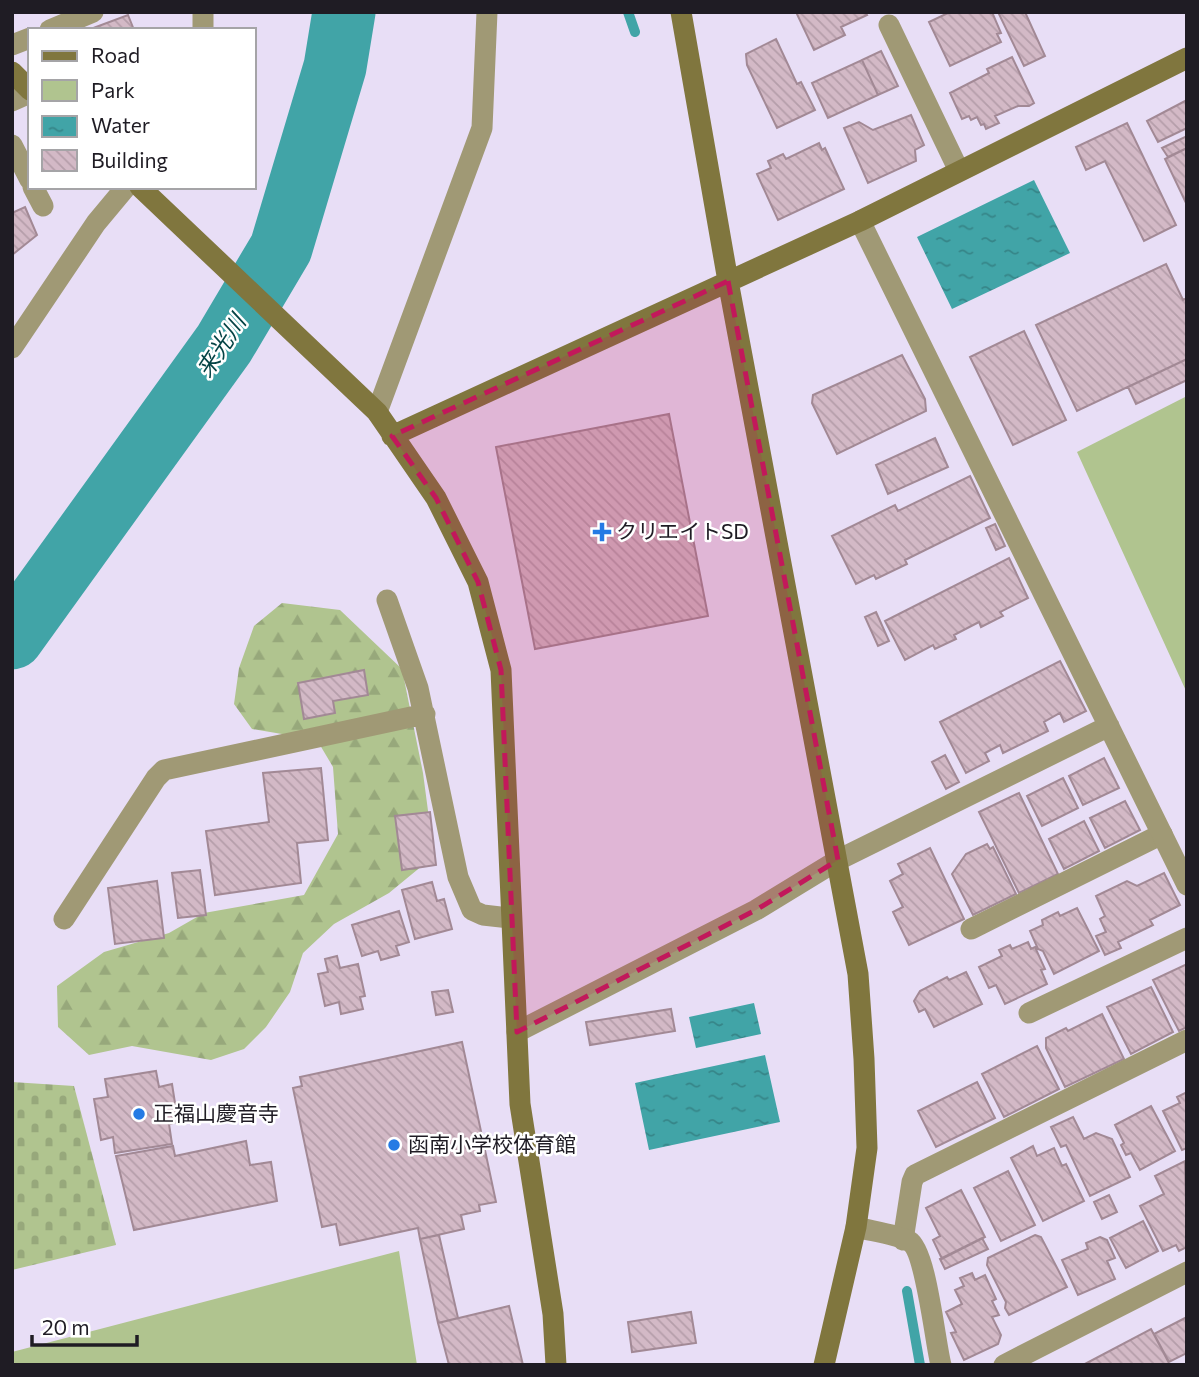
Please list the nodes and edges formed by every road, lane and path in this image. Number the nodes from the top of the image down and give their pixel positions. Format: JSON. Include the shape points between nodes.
{"nodes":[{"id":1,"x":93,"y":12,"type":"edge"},
{"id":2,"x":487,"y":12,"type":"edge"},
{"id":3,"x":681,"y":12,"type":"edge"},
{"id":4,"x":889,"y":26,"type":"dead end"},
{"id":5,"x":55,"y":28,"type":"edge"},
{"id":6,"x":1187,"y":58,"type":"edge"},
{"id":7,"x":12,"y":72,"type":"edge"},
{"id":8,"x":28,"y":90,"type":"edge"},
{"id":9,"x":28,"y":93,"type":"edge"},
{"id":10,"x":12,"y":101,"type":"edge"},
{"id":11,"x":12,"y":145,"type":"edge"},
{"id":12,"x":959,"y":171,"type":"junction"},
{"id":13,"x":28,"y":176,"type":"edge"},
{"id":14,"x":124,"y":189,"type":"edge"},
{"id":15,"x":141,"y":189,"type":"edge"},
{"id":16,"x":860,"y":221,"type":"junction"},
{"id":17,"x":728,"y":281,"type":"junction"},
{"id":18,"x":12,"y":348,"type":"edge"},
{"id":19,"x":377,"y":412,"type":"junction"},
{"id":20,"x":392,"y":436,"type":"junction"},
{"id":21,"x":387,"y":600,"type":"dead end"},
{"id":22,"x":425,"y":714,"type":"junction"},
{"id":23,"x":1109,"y":726,"type":"junction"},
{"id":24,"x":1162,"y":834,"type":"junction"},
{"id":25,"x":838,"y":860,"type":"junction"},
{"id":26,"x":1187,"y":885,"type":"edge"},
{"id":27,"x":510,"y":918,"type":"junction"},
{"id":28,"x":64,"y":919,"type":"dead end"},
{"id":29,"x":971,"y":929,"type":"dead end"},
{"id":30,"x":1187,"y":938,"type":"edge"},
{"id":31,"x":1029,"y":1013,"type":"dead end"},
{"id":32,"x":517,"y":1032,"type":"junction"},
{"id":33,"x":1187,"y":1040,"type":"edge"},
{"id":34,"x":856,"y":1227,"type":"junction"},
{"id":35,"x":903,"y":1240,"type":"junction"},
{"id":36,"x":1187,"y":1272,"type":"edge"},
{"id":37,"x":556,"y":1365,"type":"edge"},
{"id":38,"x":824,"y":1365,"type":"edge"},
{"id":39,"x":941,"y":1365,"type":"edge"},
{"id":40,"x":1004,"y":1365,"type":"edge"}],
"edges":[{"from":1,"to":5,"type":"street"},
{"from":2,"to":19,"type":"street","via":[[481,128]]},
{"from":3,"to":17,"type":"street"},
{"from":4,"to":12,"type":"street"},
{"from":6,"to":12,"type":"street"},
{"from":7,"to":8,"type":"street"},
{"from":9,"to":10,"type":"street"},
{"from":11,"to":13,"type":"street"},
{"from":12,"to":16,"type":"street"},
{"from":14,"to":18,"type":"street","via":[[96,223]]},
{"from":15,"to":19,"type":"street"},
{"from":16,"to":17,"type":"street"},
{"from":16,"to":23,"type":"street"},
{"from":17,"to":20,"type":"street"},
{"from":17,"to":25,"type":"street"},
{"from":19,"to":20,"type":"street"},
{"from":20,"to":27,"type":"street","via":[[436,498],[478,582],[490,622],[501,670]]},
{"from":21,"to":22,"type":"street"},
{"from":22,"to":27,"type":"street","via":[[458,877],[472,910]]},
{"from":22,"to":28,"type":"street","via":[[164,770]]},
{"from":23,"to":24,"type":"street"},
{"from":23,"to":25,"type":"street"},
{"from":24,"to":26,"type":"street"},
{"from":24,"to":29,"type":"street"},
{"from":25,"to":32,"type":"street","via":[[756,910]]},
{"from":25,"to":34,"type":"street","via":[[858,974],[864,1059],[867,1147]]},
{"from":27,"to":32,"type":"street"},
{"from":30,"to":31,"type":"street"},
{"from":32,"to":37,"type":"street","via":[[520,1104]]},
{"from":33,"to":35,"type":"street","via":[[915,1175]]},
{"from":34,"to":35,"type":"street"},
{"from":34,"to":38,"type":"street"},
{"from":35,"to":39,"type":"street","via":[[917,1250]]},
{"from":36,"to":40,"type":"street"}]}
